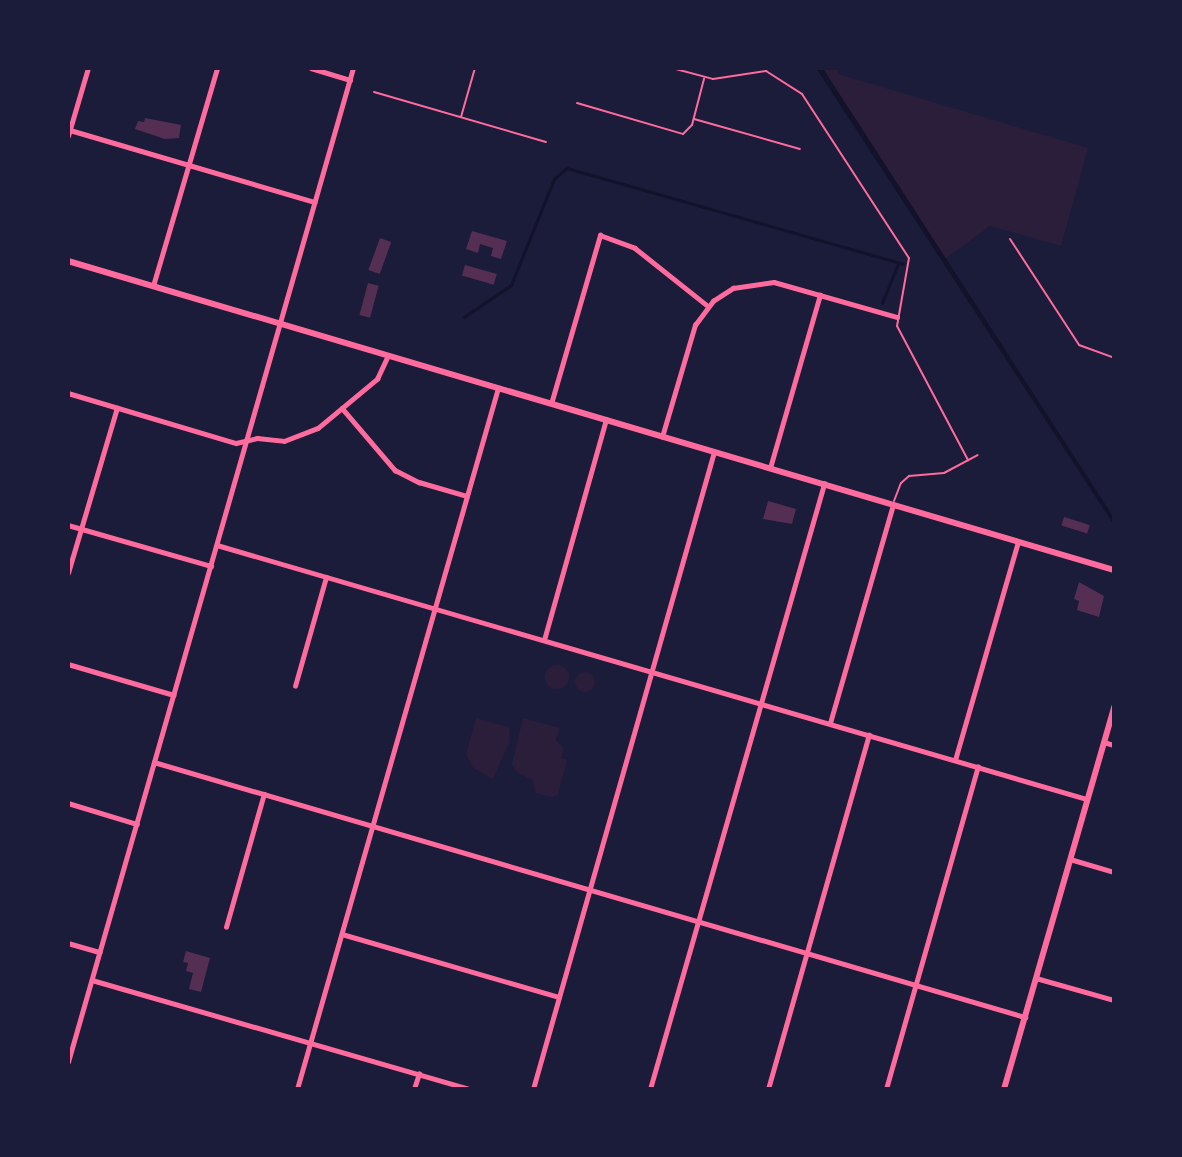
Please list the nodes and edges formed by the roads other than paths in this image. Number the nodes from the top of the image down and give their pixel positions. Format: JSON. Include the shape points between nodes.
{"nodes":[{"id":1,"x":88,"y":68,"type":"edge"},
{"id":2,"x":217,"y":68,"type":"edge"},
{"id":3,"x":311,"y":68,"type":"edge"},
{"id":4,"x":354,"y":68,"type":"edge"},
{"id":5,"x":475,"y":68,"type":"edge"},
{"id":6,"x":672,"y":68,"type":"edge"},
{"id":7,"x":704,"y":78,"type":"junction"},
{"id":8,"x":350,"y":80,"type":"junction"},
{"id":9,"x":374,"y":92,"type":"dead end"},
{"id":10,"x":577,"y":103,"type":"dead end"},
{"id":11,"x":461,"y":117,"type":"junction"},
{"id":12,"x":693,"y":119,"type":"junction"},
{"id":13,"x":70,"y":130,"type":"junction"},
{"id":14,"x":68,"y":136,"type":"edge"},
{"id":15,"x":546,"y":142,"type":"dead end"},
{"id":16,"x":800,"y":149,"type":"dead end"},
{"id":17,"x":189,"y":164,"type":"junction"},
{"id":18,"x":315,"y":202,"type":"junction"},
{"id":19,"x":1010,"y":239,"type":"dead end"},
{"id":20,"x":68,"y":261,"type":"edge"},
{"id":21,"x":153,"y":286,"type":"junction"},
{"id":22,"x":820,"y":295,"type":"junction"},
{"id":23,"x":708,"y":306,"type":"junction"},
{"id":24,"x":897,"y":317,"type":"junction"},
{"id":25,"x":280,"y":323,"type":"junction"},
{"id":26,"x":388,"y":355,"type":"junction"},
{"id":27,"x":1114,"y":358,"type":"edge"},
{"id":28,"x":498,"y":388,"type":"junction"},
{"id":29,"x":68,"y":393,"type":"edge"},
{"id":30,"x":551,"y":404,"type":"junction"},
{"id":31,"x":117,"y":408,"type":"junction"},
{"id":32,"x":342,"y":408,"type":"junction"},
{"id":33,"x":606,"y":420,"type":"junction"},
{"id":34,"x":662,"y":437,"type":"junction"},
{"id":35,"x":246,"y":441,"type":"junction"},
{"id":36,"x":715,"y":452,"type":"junction"},
{"id":37,"x":978,"y":455,"type":"dead end"},
{"id":38,"x":968,"y":460,"type":"junction"},
{"id":39,"x":770,"y":468,"type":"junction"},
{"id":40,"x":824,"y":484,"type":"junction"},
{"id":41,"x":467,"y":496,"type":"junction"},
{"id":42,"x":893,"y":505,"type":"junction"},
{"id":43,"x":68,"y":525,"type":"edge"},
{"id":44,"x":81,"y":529,"type":"junction"},
{"id":45,"x":1018,"y":542,"type":"junction"},
{"id":46,"x":217,"y":545,"type":"junction"},
{"id":47,"x":211,"y":566,"type":"junction"},
{"id":48,"x":1114,"y":570,"type":"edge"},
{"id":49,"x":68,"y":573,"type":"edge"},
{"id":50,"x":326,"y":577,"type":"junction"},
{"id":51,"x":435,"y":608,"type":"junction"},
{"id":52,"x":544,"y":640,"type":"junction"},
{"id":53,"x":68,"y":664,"type":"edge"},
{"id":54,"x":652,"y":671,"type":"junction"},
{"id":55,"x":295,"y":686,"type":"dead end"},
{"id":56,"x":174,"y":695,"type":"junction"},
{"id":57,"x":761,"y":703,"type":"junction"},
{"id":58,"x":1114,"y":707,"type":"edge"},
{"id":59,"x":830,"y":723,"type":"junction"},
{"id":60,"x":869,"y":735,"type":"junction"},
{"id":61,"x":1104,"y":742,"type":"junction"},
{"id":62,"x":1114,"y":745,"type":"edge"},
{"id":63,"x":955,"y":760,"type":"junction"},
{"id":64,"x":154,"y":762,"type":"junction"},
{"id":65,"x":978,"y":767,"type":"junction"},
{"id":66,"x":264,"y":794,"type":"junction"},
{"id":67,"x":1087,"y":799,"type":"junction"},
{"id":68,"x":68,"y":803,"type":"edge"},
{"id":69,"x":137,"y":824,"type":"junction"},
{"id":70,"x":372,"y":825,"type":"junction"},
{"id":71,"x":1070,"y":859,"type":"junction"},
{"id":72,"x":1114,"y":872,"type":"edge"},
{"id":73,"x":590,"y":888,"type":"junction"},
{"id":74,"x":698,"y":921,"type":"junction"},
{"id":75,"x":226,"y":927,"type":"dead end"},
{"id":76,"x":342,"y":934,"type":"junction"},
{"id":77,"x":68,"y":943,"type":"edge"},
{"id":78,"x":100,"y":952,"type":"junction"},
{"id":79,"x":806,"y":953,"type":"junction"},
{"id":80,"x":1036,"y":978,"type":"junction"},
{"id":81,"x":92,"y":980,"type":"junction"},
{"id":82,"x":915,"y":985,"type":"junction"},
{"id":83,"x":559,"y":997,"type":"junction"},
{"id":84,"x":1114,"y":1000,"type":"edge"},
{"id":85,"x":1024,"y":1017,"type":"junction"},
{"id":86,"x":311,"y":1043,"type":"junction"},
{"id":87,"x":68,"y":1062,"type":"edge"},
{"id":88,"x":419,"y":1074,"type":"junction"},
{"id":89,"x":298,"y":1089,"type":"edge"},
{"id":90,"x":414,"y":1089,"type":"edge"},
{"id":91,"x":470,"y":1089,"type":"edge"},
{"id":92,"x":533,"y":1089,"type":"edge"},
{"id":93,"x":650,"y":1089,"type":"edge"},
{"id":94,"x":768,"y":1089,"type":"edge"},
{"id":95,"x":886,"y":1089,"type":"edge"},
{"id":96,"x":1004,"y":1089,"type":"edge"}],
"edges":[{"from":1,"to":13,"type":"street"},
{"from":2,"to":17,"type":"street"},
{"from":3,"to":8,"type":"street"},
{"from":4,"to":8,"type":"street"},
{"from":5,"to":11,"type":"lane"},
{"from":6,"to":7,"type":"lane"},
{"from":7,"to":12,"type":"lane"},
{"from":7,"to":24,"type":"lane","via":[[766,71],[802,94],[909,258]]},
{"from":8,"to":18,"type":"street"},
{"from":9,"to":11,"type":"lane"},
{"from":10,"to":12,"type":"lane","via":[[677,133],[690,130]]},
{"from":11,"to":15,"type":"lane"},
{"from":12,"to":16,"type":"lane"},
{"from":13,"to":14,"type":"street"},
{"from":13,"to":17,"type":"street"},
{"from":17,"to":18,"type":"street"},
{"from":17,"to":21,"type":"street"},
{"from":18,"to":25,"type":"street"},
{"from":19,"to":27,"type":"lane","via":[[1079,345]]},
{"from":20,"to":21,"type":"main road"},
{"from":21,"to":25,"type":"main road"},
{"from":22,"to":23,"type":"street","via":[[757,282],[733,288]]},
{"from":22,"to":24,"type":"street"},
{"from":22,"to":39,"type":"street"},
{"from":23,"to":30,"type":"street","via":[[635,248],[600,235]]},
{"from":23,"to":34,"type":"street","via":[[691,336]]},
{"from":24,"to":38,"type":"lane","via":[[899,332]]},
{"from":25,"to":26,"type":"main road"},
{"from":25,"to":35,"type":"street"},
{"from":26,"to":28,"type":"main road"},
{"from":26,"to":32,"type":"street","via":[[379,378]]},
{"from":28,"to":30,"type":"main road"},
{"from":28,"to":41,"type":"street"},
{"from":29,"to":31,"type":"street"},
{"from":30,"to":33,"type":"main road"},
{"from":31,"to":35,"type":"street","via":[[236,443]]},
{"from":31,"to":44,"type":"street"},
{"from":32,"to":35,"type":"street","via":[[299,438]]},
{"from":32,"to":41,"type":"street","via":[[395,470]]},
{"from":33,"to":34,"type":"main road"},
{"from":33,"to":52,"type":"street"},
{"from":34,"to":36,"type":"main road"},
{"from":35,"to":46,"type":"street"},
{"from":36,"to":39,"type":"main road"},
{"from":36,"to":54,"type":"street"},
{"from":37,"to":38,"type":"lane"},
{"from":38,"to":42,"type":"lane","via":[[944,473],[909,476],[901,483]]},
{"from":39,"to":40,"type":"main road"},
{"from":40,"to":42,"type":"main road"},
{"from":40,"to":57,"type":"street"},
{"from":41,"to":51,"type":"street"},
{"from":42,"to":45,"type":"main road"},
{"from":42,"to":59,"type":"street"},
{"from":43,"to":44,"type":"street"},
{"from":44,"to":47,"type":"street"},
{"from":44,"to":49,"type":"street"},
{"from":45,"to":48,"type":"main road"},
{"from":45,"to":63,"type":"street"},
{"from":46,"to":47,"type":"street"},
{"from":46,"to":50,"type":"street"},
{"from":47,"to":56,"type":"street"},
{"from":50,"to":51,"type":"street"},
{"from":50,"to":55,"type":"street"},
{"from":51,"to":52,"type":"street"},
{"from":51,"to":70,"type":"street"},
{"from":52,"to":54,"type":"street"},
{"from":53,"to":56,"type":"street"},
{"from":54,"to":57,"type":"street"},
{"from":54,"to":73,"type":"street"},
{"from":56,"to":64,"type":"street"},
{"from":57,"to":59,"type":"street"},
{"from":57,"to":74,"type":"street"},
{"from":58,"to":61,"type":"main road"},
{"from":59,"to":60,"type":"street"},
{"from":60,"to":63,"type":"street"},
{"from":60,"to":79,"type":"street"},
{"from":61,"to":62,"type":"street"},
{"from":61,"to":67,"type":"main road"},
{"from":63,"to":65,"type":"street"},
{"from":64,"to":66,"type":"street"},
{"from":64,"to":69,"type":"street"},
{"from":65,"to":67,"type":"street"},
{"from":65,"to":82,"type":"street"},
{"from":66,"to":70,"type":"street"},
{"from":66,"to":75,"type":"street"},
{"from":67,"to":71,"type":"main road"},
{"from":68,"to":69,"type":"street"},
{"from":69,"to":78,"type":"street"},
{"from":70,"to":73,"type":"street"},
{"from":70,"to":76,"type":"street"},
{"from":71,"to":72,"type":"street"},
{"from":71,"to":80,"type":"main road"},
{"from":73,"to":74,"type":"street"},
{"from":73,"to":83,"type":"street"},
{"from":74,"to":79,"type":"street"},
{"from":74,"to":93,"type":"street"},
{"from":76,"to":83,"type":"street"},
{"from":76,"to":86,"type":"street"},
{"from":77,"to":78,"type":"street"},
{"from":78,"to":81,"type":"street"},
{"from":79,"to":82,"type":"street"},
{"from":79,"to":94,"type":"street"},
{"from":80,"to":84,"type":"street"},
{"from":80,"to":85,"type":"main road"},
{"from":81,"to":86,"type":"street"},
{"from":81,"to":87,"type":"street"},
{"from":82,"to":85,"type":"street"},
{"from":82,"to":95,"type":"street"},
{"from":83,"to":92,"type":"street"},
{"from":85,"to":96,"type":"main road"},
{"from":86,"to":88,"type":"street"},
{"from":86,"to":89,"type":"street"},
{"from":88,"to":90,"type":"street"},
{"from":88,"to":91,"type":"street"}]}
